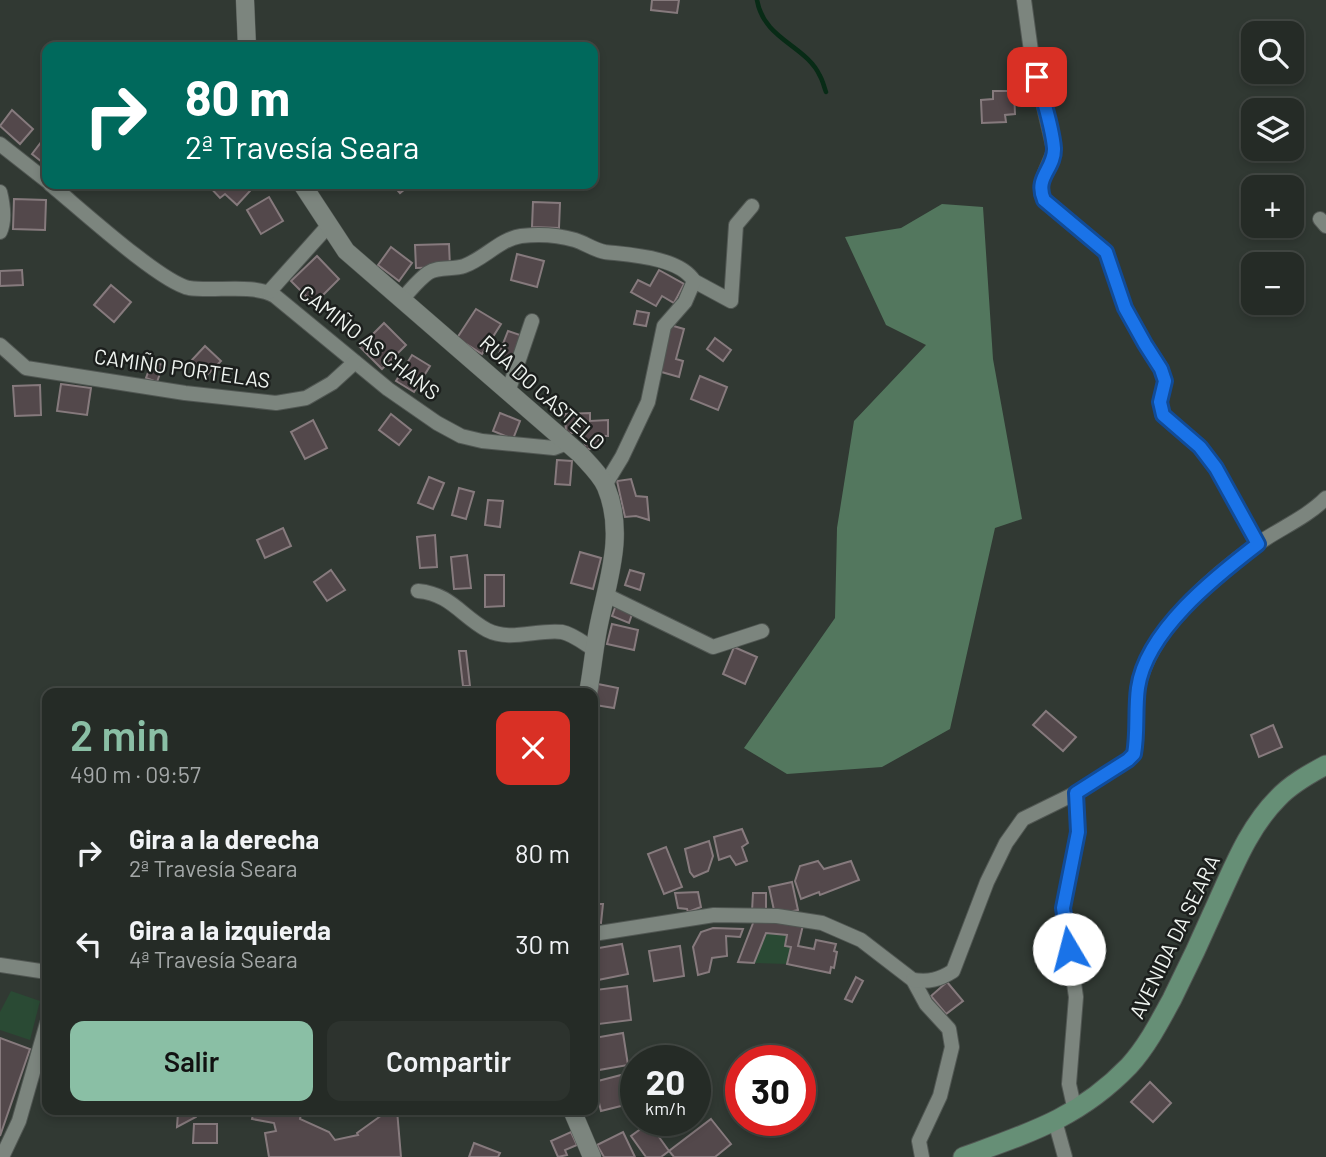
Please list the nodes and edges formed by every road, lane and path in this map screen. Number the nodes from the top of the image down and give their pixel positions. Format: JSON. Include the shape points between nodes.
{"nodes":[{"id":1,"x":244,"y":0,"type":"edge"},
{"id":2,"x":1024,"y":0,"type":"edge"},
{"id":3,"x":247,"y":42,"type":"edge"},
{"id":4,"x":0,"y":144,"type":"edge"},
{"id":5,"x":42,"y":177,"type":"edge"},
{"id":6,"x":57,"y":189,"type":"edge"},
{"id":7,"x":305,"y":189,"type":"edge"},
{"id":8,"x":0,"y":192,"type":"edge"},
{"id":9,"x":752,"y":206,"type":"dead end"},
{"id":10,"x":328,"y":226,"type":"junction"},
{"id":11,"x":0,"y":232,"type":"edge"},
{"id":12,"x":694,"y":281,"type":"junction"},
{"id":13,"x":269,"y":292,"type":"junction"},
{"id":14,"x":401,"y":300,"type":"junction"},
{"id":15,"x":532,"y":321,"type":"dead end"},
{"id":16,"x":0,"y":345,"type":"edge"},
{"id":17,"x":355,"y":362,"type":"junction"},
{"id":18,"x":508,"y":392,"type":"junction"},
{"id":19,"x":568,"y":443,"type":"junction"},
{"id":20,"x":605,"y":485,"type":"junction"},
{"id":21,"x":1326,"y":498,"type":"edge"},
{"id":22,"x":1258,"y":544,"type":"junction"},
{"id":23,"x":418,"y":591,"type":"dead end"},
{"id":24,"x":606,"y":595,"type":"junction"},
{"id":25,"x":762,"y":631,"type":"dead end"},
{"id":26,"x":595,"y":650,"type":"junction"},
{"id":27,"x":589,"y":688,"type":"edge"},
{"id":28,"x":1326,"y":765,"type":"edge"},
{"id":29,"x":1076,"y":793,"type":"junction"},
{"id":30,"x":598,"y":933,"type":"edge"},
{"id":31,"x":0,"y":965,"type":"edge"},
{"id":32,"x":42,"y":971,"type":"edge"},
{"id":33,"x":913,"y":980,"type":"junction"},
{"id":34,"x":42,"y":1041,"type":"edge"},
{"id":35,"x":1074,"y":1111,"type":"junction"},
{"id":36,"x":574,"y":1115,"type":"edge"},
{"id":37,"x":1055,"y":1121,"type":"junction"},
{"id":38,"x":2,"y":1157,"type":"edge"},
{"id":39,"x":592,"y":1157,"type":"edge"},
{"id":40,"x":922,"y":1157,"type":"edge"},
{"id":41,"x":963,"y":1157,"type":"edge"},
{"id":42,"x":1065,"y":1157,"type":"edge"}],
"edges":[{"from":1,"to":3,"type":"street"},
{"from":2,"to":22,"type":"street","via":[[1054,150],[1040,191],[1044,200],[1106,252],[1125,308],[1161,369],[1163,415],[1200,447],[1216,468]]},
{"from":4,"to":5,"type":"street","name":"CAMIÑO AS CHANS"},
{"from":6,"to":13,"type":"street","name":"CAMIÑO AS CHANS","via":[[145,262],[188,288]]},
{"from":7,"to":10,"type":"street","name":"RÚA DO CASTELO"},
{"from":8,"to":11,"type":"street"},
{"from":9,"to":12,"type":"street","via":[[736,225],[731,301]]},
{"from":10,"to":13,"type":"street"},
{"from":10,"to":14,"type":"street","name":"RÚA DO CASTELO","via":[[346,251]]},
{"from":12,"to":14,"type":"street","via":[[647,257],[602,251],[554,235],[520,236],[467,265],[429,271]]},
{"from":12,"to":20,"type":"street","via":[[685,302],[664,326],[648,402]]},
{"from":13,"to":17,"type":"street","name":"CAMIÑO AS CHANS"},
{"from":14,"to":18,"type":"street","name":"RÚA DO CASTELO"},
{"from":15,"to":18,"type":"street"},
{"from":16,"to":17,"type":"street","name":"CAMIÑO PORTELAS","via":[[26,368],[276,403],[306,398]]},
{"from":17,"to":19,"type":"street","name":"CAMIÑO AS CHANS","via":[[436,423],[461,436],[554,447]]},
{"from":18,"to":19,"type":"street","name":"RÚA DO CASTELO"},
{"from":19,"to":20,"type":"street","name":"RÚA DO CASTELO"},
{"from":20,"to":24,"type":"street","name":"RÚA DO CASTELO","via":[[616,534]]},
{"from":21,"to":22,"type":"street"},
{"from":22,"to":29,"type":"street","via":[[1182,609],[1158,642],[1139,686],[1134,754]]},
{"from":23,"to":26,"type":"street","via":[[445,598],[486,630],[515,635],[561,632]]},
{"from":24,"to":25,"type":"street","via":[[713,647]]},
{"from":24,"to":26,"type":"street","name":"RÚA DO CASTELO"},
{"from":26,"to":27,"type":"street","name":"RÚA DO CASTELO"},
{"from":28,"to":35,"type":"main road","name":"AVENIDA DA SEARA","via":[[1284,792],[1252,829],[1148,1043],[1101,1092]]},
{"from":29,"to":33,"type":"street","via":[[1023,819],[1006,843],[953,971],[926,982]]},
{"from":29,"to":35,"type":"street","via":[[1078,832],[1063,908],[1076,997],[1069,1084]]},
{"from":30,"to":33,"type":"street","via":[[714,915],[777,916],[822,923],[861,940]]},
{"from":31,"to":32,"type":"street"},
{"from":33,"to":40,"type":"street","via":[[948,1029],[952,1047],[940,1096],[919,1141]]},
{"from":34,"to":38,"type":"street","via":[[19,1122]]},
{"from":35,"to":37,"type":"main road","name":"AVENIDA DA SEARA"},
{"from":36,"to":39,"type":"street"},
{"from":37,"to":41,"type":"main road","name":"AVENIDA DA SEARA"},
{"from":37,"to":42,"type":"street"}]}
